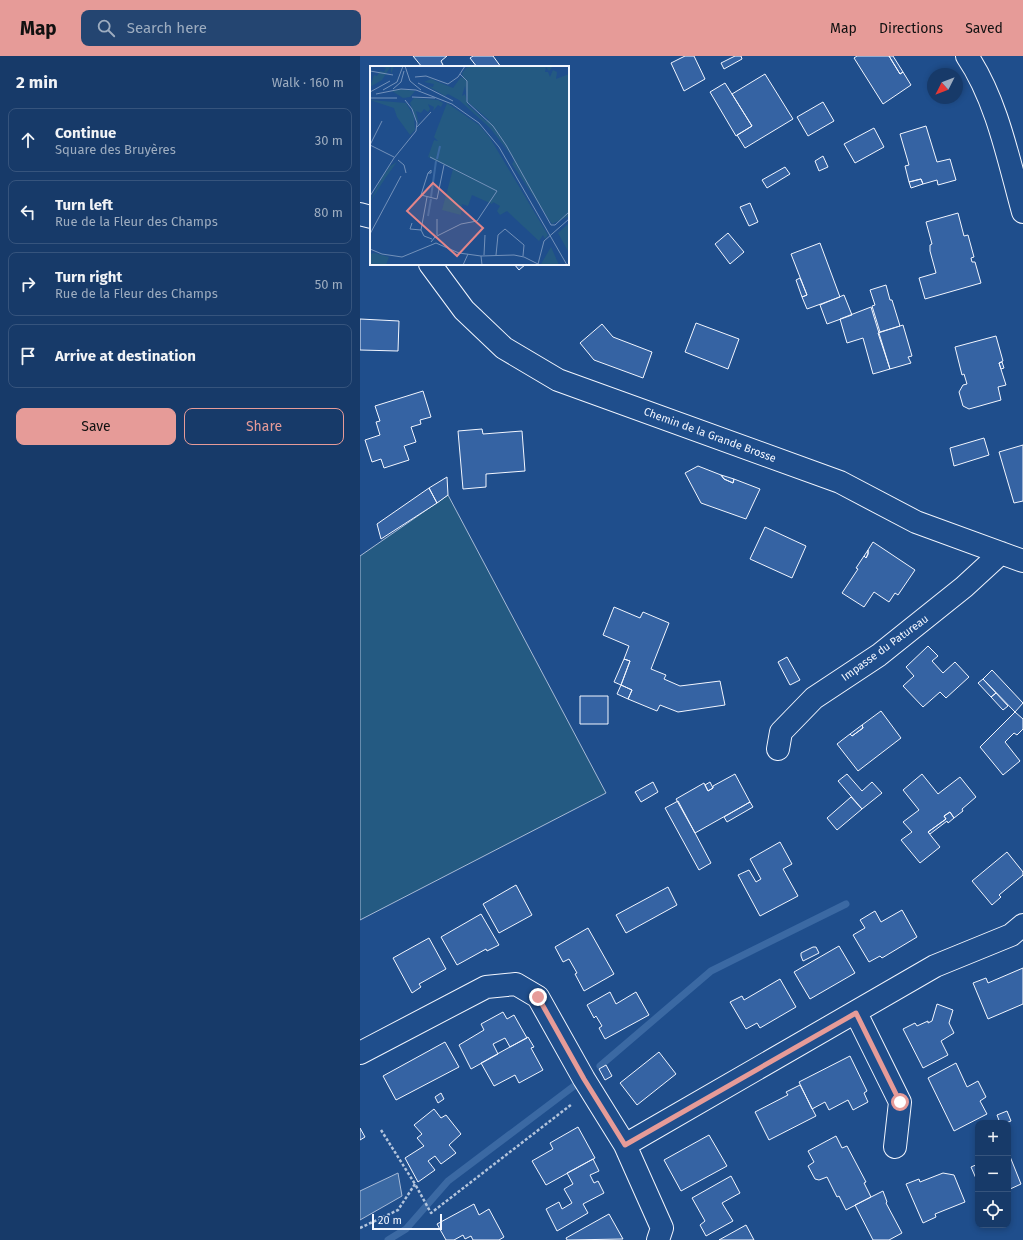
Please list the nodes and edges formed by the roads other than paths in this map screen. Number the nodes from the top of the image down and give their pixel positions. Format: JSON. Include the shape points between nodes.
{"nodes":[{"id":1,"x":967,"y":56,"type":"edge"},
{"id":2,"x":1023,"y":212,"type":"edge"},
{"id":3,"x":360,"y":214,"type":"edge"},
{"id":4,"x":370,"y":218,"type":"edge"},
{"id":5,"x":431,"y":265,"type":"edge"},
{"id":6,"x":1001,"y":553,"type":"junction"},
{"id":7,"x":1023,"y":561,"type":"edge"},
{"id":8,"x":778,"y":748,"type":"dead end"},
{"id":9,"x":1023,"y":925,"type":"edge"},
{"id":10,"x":856,"y":1013,"type":"junction"},
{"id":11,"x":360,"y":1053,"type":"edge"},
{"id":12,"x":625,"y":1145,"type":"junction"},
{"id":13,"x":895,"y":1147,"type":"dead end"},
{"id":14,"x":658,"y":1240,"type":"edge"}],
"edges":[{"from":1,"to":2,"type":"street","via":[[995,113]]},
{"from":3,"to":4,"type":"street"},
{"from":5,"to":6,"type":"street","name":"Chemin de la Grande Brosse","via":[[464,310],[504,348],[558,380],[840,482],[916,522]]},
{"from":6,"to":7,"type":"street","name":"Chemin de la Grande Brosse"},
{"from":6,"to":8,"type":"street","name":"Impasse du Patureau","via":[[964,587],[879,655],[814,698],[781,732]]},
{"from":9,"to":10,"type":"street","via":[[1011,935],[935,966]]},
{"from":10,"to":12,"type":"street"},
{"from":10,"to":13,"type":"street","via":[[900,1102]]},
{"from":11,"to":12,"type":"street","via":[[486,987],[516,984],[538,997]]},
{"from":12,"to":14,"type":"street","via":[[662,1228]]}]}
